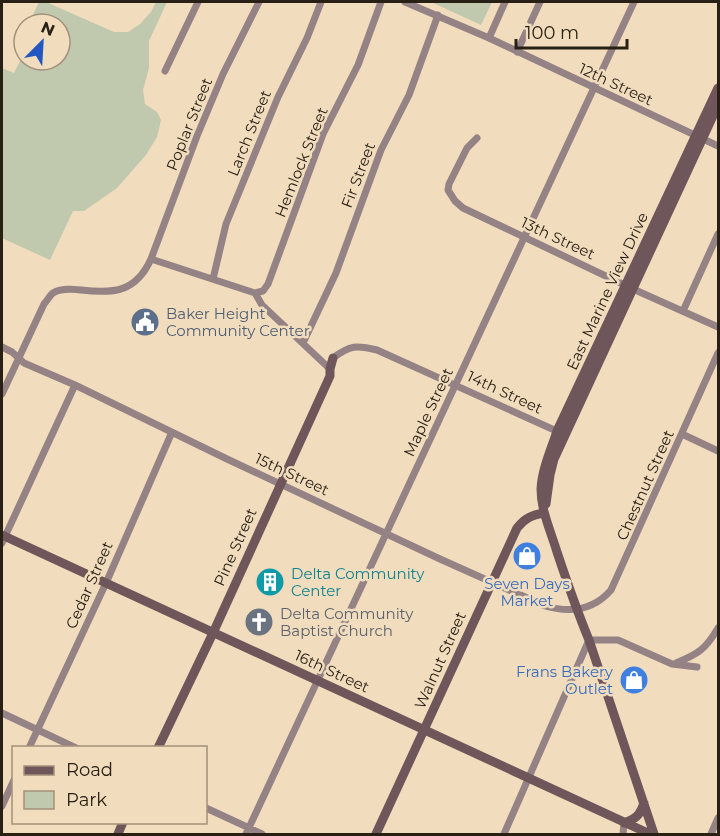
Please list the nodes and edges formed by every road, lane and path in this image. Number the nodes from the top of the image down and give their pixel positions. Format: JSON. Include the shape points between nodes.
{"nodes":[{"id":1,"x":198,"y":2,"type":"edge"},
{"id":2,"x":259,"y":2,"type":"edge"},
{"id":3,"x":321,"y":2,"type":"edge"},
{"id":4,"x":381,"y":2,"type":"edge"},
{"id":5,"x":405,"y":2,"type":"edge"},
{"id":6,"x":505,"y":2,"type":"edge"},
{"id":7,"x":540,"y":2,"type":"edge"},
{"id":8,"x":634,"y":2,"type":"edge"},
{"id":9,"x":438,"y":15,"type":"junction"},
{"id":10,"x":489,"y":38,"type":"junction"},
{"id":11,"x":517,"y":52,"type":"junction"},
{"id":12,"x":165,"y":71,"type":"dead end"},
{"id":13,"x":594,"y":88,"type":"junction"},
{"id":14,"x":718,"y":88,"type":"edge"},
{"id":15,"x":718,"y":105,"type":"edge"},
{"id":16,"x":477,"y":138,"type":"dead end"},
{"id":17,"x":699,"y":138,"type":"junction"},
{"id":18,"x":718,"y":146,"type":"edge"},
{"id":19,"x":718,"y":234,"type":"edge"},
{"id":20,"x":525,"y":237,"type":"junction"},
{"id":21,"x":151,"y":259,"type":"junction"},
{"id":22,"x":213,"y":279,"type":"junction"},
{"id":23,"x":630,"y":287,"type":"junction"},
{"id":24,"x":255,"y":293,"type":"junction"},
{"id":25,"x":683,"y":311,"type":"junction"},
{"id":26,"x":718,"y":327,"type":"edge"},
{"id":27,"x":303,"y":343,"type":"junction"},
{"id":28,"x":2,"y":347,"type":"edge"},
{"id":29,"x":718,"y":353,"type":"edge"},
{"id":30,"x":18,"y":357,"type":"junction"},
{"id":31,"x":333,"y":358,"type":"joint"},
{"id":32,"x":330,"y":369,"type":"junction"},
{"id":33,"x":75,"y":385,"type":"junction"},
{"id":34,"x":456,"y":385,"type":"junction"},
{"id":35,"x":2,"y":394,"type":"edge"},
{"id":36,"x":172,"y":432,"type":"junction"},
{"id":37,"x":561,"y":433,"type":"junction"},
{"id":38,"x":682,"y":434,"type":"junction"},
{"id":39,"x":718,"y":451,"type":"edge"},
{"id":40,"x":280,"y":483,"type":"junction"},
{"id":41,"x":544,"y":513,"type":"junction"},
{"id":42,"x":386,"y":534,"type":"junction"},
{"id":43,"x":3,"y":538,"type":"edge"},
{"id":44,"x":492,"y":582,"type":"junction"},
{"id":45,"x":106,"y":583,"type":"junction"},
{"id":46,"x":577,"y":610,"type":"junction"},
{"id":47,"x":718,"y":628,"type":"edge"},
{"id":48,"x":213,"y":633,"type":"junction"},
{"id":49,"x":589,"y":640,"type":"junction"},
{"id":50,"x":672,"y":664,"type":"junction"},
{"id":51,"x":697,"y":667,"type":"dead end"},
{"id":52,"x":318,"y":681,"type":"junction"},
{"id":53,"x":2,"y":713,"type":"edge"},
{"id":54,"x":37,"y":729,"type":"junction"},
{"id":55,"x":424,"y":731,"type":"junction"},
{"id":56,"x":29,"y":746,"type":"edge"},
{"id":57,"x":74,"y":746,"type":"edge"},
{"id":58,"x":158,"y":746,"type":"edge"},
{"id":59,"x":528,"y":779,"type":"junction"},
{"id":60,"x":12,"y":784,"type":"edge"},
{"id":61,"x":644,"y":803,"type":"junction"},
{"id":62,"x":2,"y":806,"type":"edge"},
{"id":63,"x":207,"y":809,"type":"edge"},
{"id":64,"x":718,"y":818,"type":"edge"},
{"id":65,"x":624,"y":823,"type":"junction"},
{"id":66,"x":247,"y":831,"type":"edge"},
{"id":67,"x":262,"y":834,"type":"edge"},
{"id":68,"x":376,"y":834,"type":"edge"},
{"id":69,"x":504,"y":834,"type":"edge"},
{"id":70,"x":623,"y":834,"type":"edge"},
{"id":71,"x":652,"y":834,"type":"edge"},
{"id":72,"x":711,"y":834,"type":"edge"}],
"edges":[{"from":1,"to":12,"type":"street"},
{"from":2,"to":21,"type":"street","name":"Poplar Street","via":[[223,74]]},
{"from":3,"to":22,"type":"street","name":"Larch Street","via":[[226,224]]},
{"from":4,"to":24,"type":"street","name":"Hemlock Street","via":[[358,65],[323,134],[268,284]]},
{"from":5,"to":9,"type":"street","name":"12th Street"},
{"from":6,"to":10,"type":"street"},
{"from":7,"to":11,"type":"street"},
{"from":8,"to":13,"type":"street","name":"Maple Street"},
{"from":9,"to":10,"type":"street","name":"12th Street"},
{"from":9,"to":27,"type":"street","name":"Fir Street","via":[[409,95],[381,150],[336,273]]},
{"from":10,"to":11,"type":"street","name":"12th Street"},
{"from":11,"to":13,"type":"street","name":"12th Street"},
{"from":13,"to":17,"type":"street","name":"12th Street"},
{"from":13,"to":20,"type":"street","name":"Maple Street"},
{"from":14,"to":17,"type":"main road","name":"East Marine View Drive"},
{"from":15,"to":17,"type":"main road","name":"East Marine View Drive"},
{"from":16,"to":20,"type":"street","name":"13th Street","via":[[467,148],[448,190],[463,208]]},
{"from":17,"to":18,"type":"street","name":"12th Street"},
{"from":17,"to":23,"type":"main road","name":"East Marine View Drive"},
{"from":19,"to":25,"type":"street"},
{"from":20,"to":23,"type":"street","name":"13th Street"},
{"from":20,"to":34,"type":"street","name":"Maple Street"},
{"from":21,"to":22,"type":"street"},
{"from":21,"to":30,"type":"street","name":"Poplar Street","via":[[142,275],[122,289],[68,289],[54,293]]},
{"from":22,"to":24,"type":"street"},
{"from":23,"to":25,"type":"street","name":"13th Street"},
{"from":23,"to":37,"type":"main road","name":"East Marine View Drive"},
{"from":24,"to":27,"type":"street","via":[[262,305]]},
{"from":25,"to":26,"type":"street","name":"13th Street"},
{"from":27,"to":32,"type":"street"},
{"from":28,"to":30,"type":"street","name":"15th Street"},
{"from":29,"to":38,"type":"street","name":"Chestnut Street"},
{"from":30,"to":33,"type":"street","name":"15th Street"},
{"from":30,"to":35,"type":"street"},
{"from":31,"to":32,"type":"main road","name":"Pine Street"},
{"from":31,"to":34,"type":"street","name":"14th Street","via":[[348,347],[361,346]]},
{"from":32,"to":40,"type":"main road","name":"Pine Street"},
{"from":33,"to":36,"type":"street","name":"15th Street"},
{"from":33,"to":43,"type":"street"},
{"from":34,"to":37,"type":"street","name":"14th Street"},
{"from":34,"to":42,"type":"street","name":"Maple Street"},
{"from":36,"to":40,"type":"street","name":"15th Street"},
{"from":36,"to":45,"type":"street","name":"Cedar Street"},
{"from":37,"to":41,"type":"main road","name":"East Marine View Drive","via":[[543,475]]},
{"from":38,"to":39,"type":"street"},
{"from":38,"to":46,"type":"street","name":"Chestnut Street","via":[[611,590],[604,599]]},
{"from":40,"to":42,"type":"street","name":"15th Street"},
{"from":40,"to":48,"type":"main road","name":"Pine Street"},
{"from":41,"to":44,"type":"main road","name":"Walnut Street","via":[[524,519],[517,528]]},
{"from":41,"to":46,"type":"main road","name":"East Marine View Drive"},
{"from":42,"to":44,"type":"street","name":"15th Street"},
{"from":42,"to":52,"type":"street","name":"Maple Street"},
{"from":43,"to":45,"type":"main road","name":"16th Street"},
{"from":44,"to":46,"type":"street","name":"15th Street","via":[[545,606]]},
{"from":44,"to":55,"type":"main road","name":"Walnut Street"},
{"from":45,"to":48,"type":"main road","name":"16th Street"},
{"from":45,"to":54,"type":"street","name":"Cedar Street"},
{"from":46,"to":49,"type":"main road","name":"East Marine View Drive"},
{"from":47,"to":50,"type":"street","via":[[696,654]]},
{"from":48,"to":52,"type":"main road","name":"16th Street"},
{"from":48,"to":58,"type":"main road","name":"Pine Street"},
{"from":49,"to":50,"type":"street","via":[[618,640]]},
{"from":49,"to":59,"type":"street"},
{"from":49,"to":61,"type":"main road","name":"East Marine View Drive"},
{"from":50,"to":51,"type":"street"},
{"from":52,"to":55,"type":"main road","name":"16th Street"},
{"from":52,"to":66,"type":"street","name":"Maple Street"},
{"from":53,"to":54,"type":"street"},
{"from":54,"to":56,"type":"street","name":"Cedar Street"},
{"from":54,"to":57,"type":"street"},
{"from":55,"to":59,"type":"main road","name":"16th Street"},
{"from":55,"to":68,"type":"main road","name":"Walnut Street"},
{"from":59,"to":65,"type":"main road","name":"16th Street"},
{"from":59,"to":69,"type":"street"},
{"from":60,"to":62,"type":"street"},
{"from":61,"to":65,"type":"main road","via":[[637,817]]},
{"from":61,"to":71,"type":"main road","name":"East Marine View Drive"},
{"from":63,"to":66,"type":"street"},
{"from":64,"to":72,"type":"street"},
{"from":65,"to":70,"type":"street"},
{"from":65,"to":71,"type":"main road","name":"16th Street"},
{"from":66,"to":67,"type":"street"}]}
